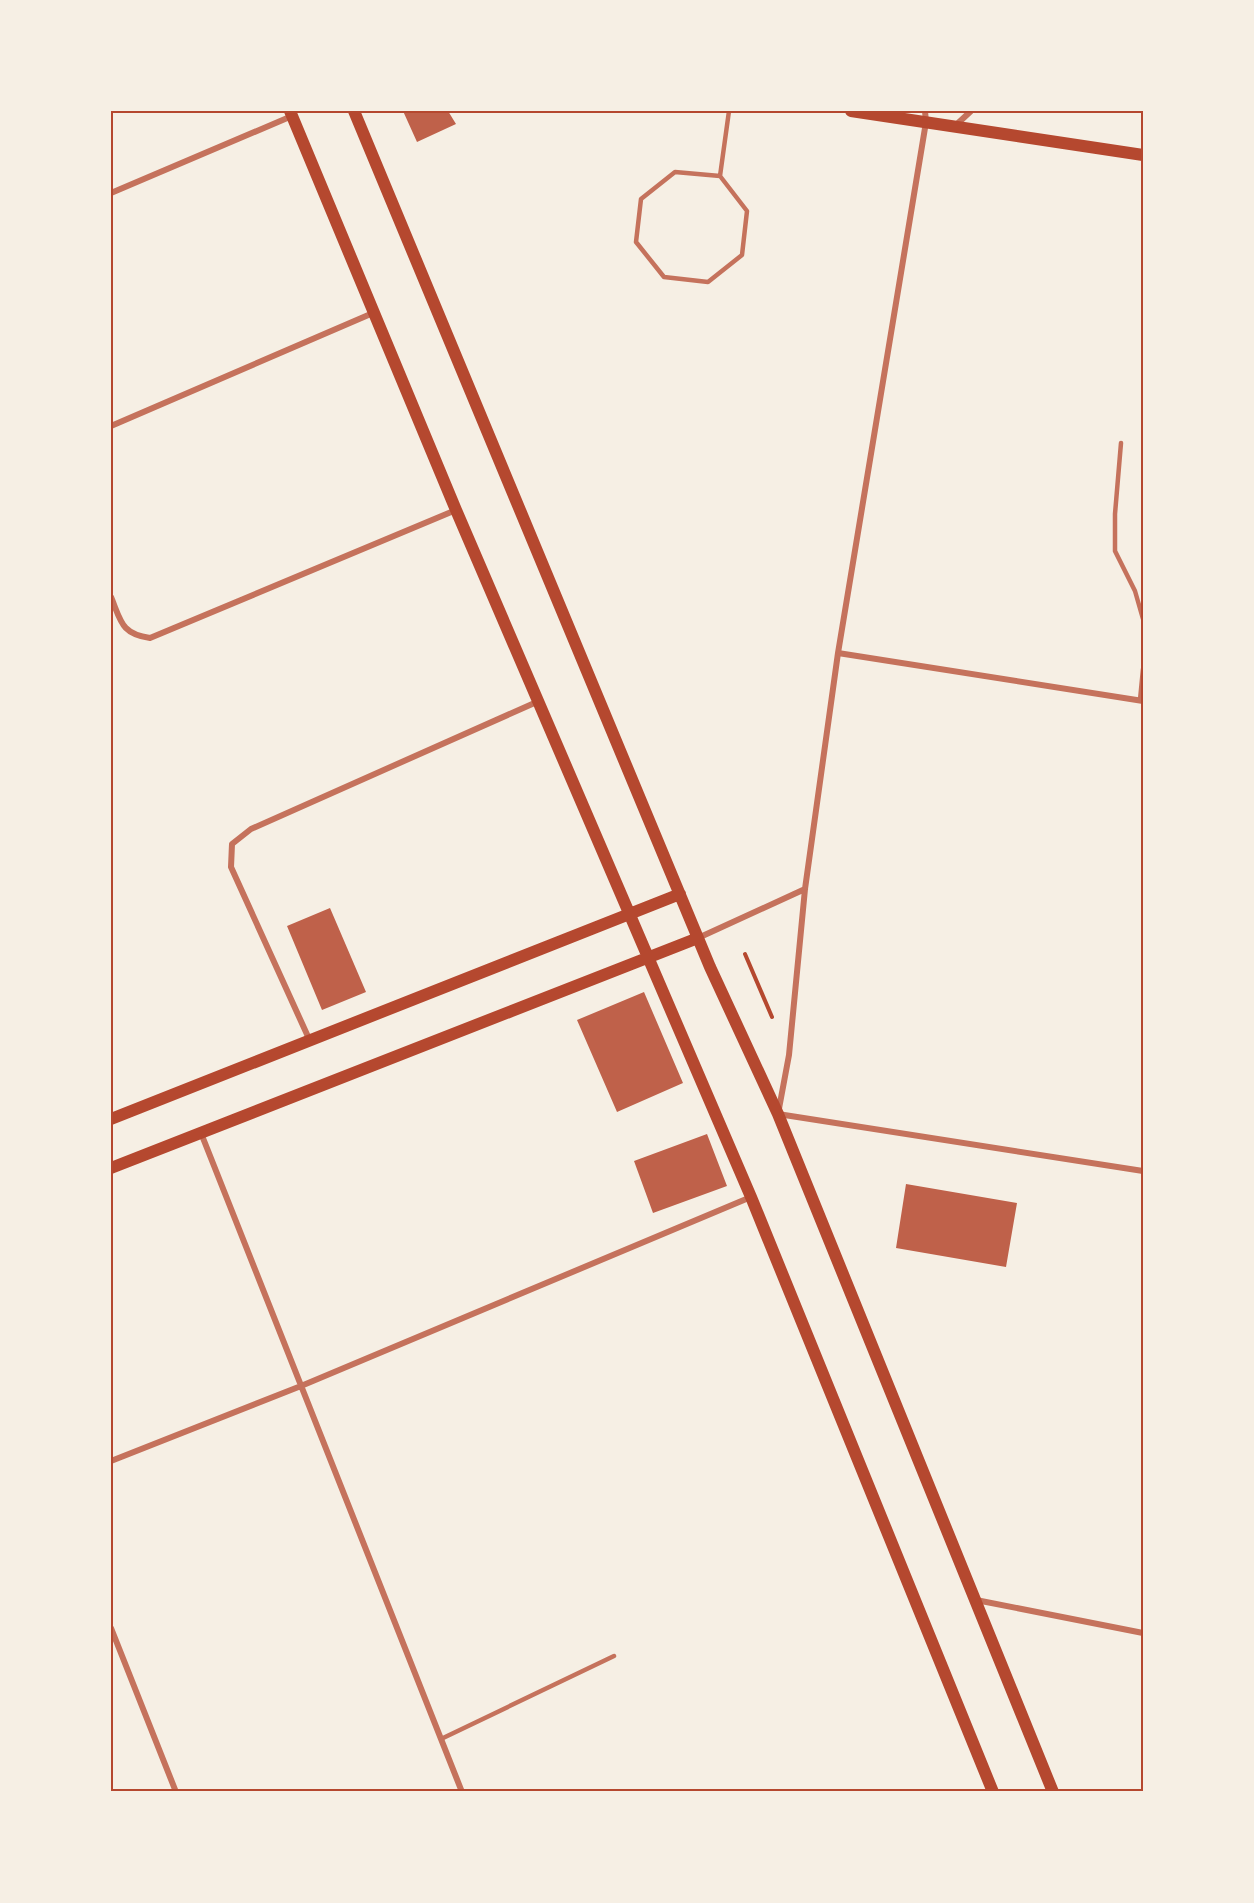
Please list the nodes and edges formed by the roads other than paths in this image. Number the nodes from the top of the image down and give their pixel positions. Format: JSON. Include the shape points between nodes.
{"nodes":[{"id":1,"x":354,"y":111,"type":"edge"},
{"id":2,"x":729,"y":111,"type":"edge"},
{"id":3,"x":851,"y":111,"type":"edge"},
{"id":4,"x":971,"y":111,"type":"edge"},
{"id":5,"x":291,"y":114,"type":"edge"},
{"id":6,"x":926,"y":116,"type":"edge"},
{"id":7,"x":956,"y":125,"type":"junction"},
{"id":8,"x":1143,"y":155,"type":"edge"},
{"id":9,"x":720,"y":176,"type":"junction"},
{"id":10,"x":111,"y":193,"type":"edge"},
{"id":11,"x":374,"y":314,"type":"junction"},
{"id":12,"x":111,"y":426,"type":"edge"},
{"id":13,"x":1121,"y":443,"type":"dead end"},
{"id":14,"x":456,"y":510,"type":"junction"},
{"id":15,"x":111,"y":597,"type":"edge"},
{"id":16,"x":1143,"y":619,"type":"edge"},
{"id":17,"x":838,"y":653,"type":"junction"},
{"id":18,"x":1143,"y":669,"type":"edge"},
{"id":19,"x":1142,"y":700,"type":"edge"},
{"id":20,"x":540,"y":701,"type":"junction"},
{"id":21,"x":805,"y":889,"type":"junction"},
{"id":22,"x":680,"y":894,"type":"junction"},
{"id":23,"x":632,"y":914,"type":"junction"},
{"id":24,"x":698,"y":938,"type":"junction"},
{"id":25,"x":649,"y":957,"type":"junction"},
{"id":26,"x":310,"y":1041,"type":"junction"},
{"id":27,"x":778,"y":1114,"type":"junction"},
{"id":28,"x":111,"y":1119,"type":"edge"},
{"id":29,"x":201,"y":1133,"type":"junction"},
{"id":30,"x":111,"y":1168,"type":"edge"},
{"id":31,"x":1143,"y":1171,"type":"edge"},
{"id":32,"x":751,"y":1197,"type":"junction"},
{"id":33,"x":300,"y":1386,"type":"junction"},
{"id":34,"x":111,"y":1461,"type":"edge"},
{"id":35,"x":974,"y":1600,"type":"junction"},
{"id":36,"x":111,"y":1628,"type":"edge"},
{"id":37,"x":1143,"y":1633,"type":"edge"},
{"id":38,"x":614,"y":1656,"type":"dead end"},
{"id":39,"x":441,"y":1739,"type":"junction"},
{"id":40,"x":176,"y":1792,"type":"edge"},
{"id":41,"x":462,"y":1792,"type":"edge"},
{"id":42,"x":993,"y":1792,"type":"edge"},
{"id":43,"x":1053,"y":1792,"type":"edge"}],
"edges":[{"from":1,"to":22,"type":"main road"},
{"from":2,"to":9,"type":"lane"},
{"from":3,"to":6,"type":"main road"},
{"from":4,"to":7,"type":"street"},
{"from":5,"to":10,"type":"street"},
{"from":5,"to":11,"type":"main road"},
{"from":6,"to":7,"type":"main road"},
{"from":6,"to":17,"type":"street"},
{"from":7,"to":8,"type":"main road"},
{"from":9,"to":9,"type":"lane","via":[[747,211],[742,255],[708,282],[664,277],[636,242],[641,199],[675,171]]},
{"from":11,"to":12,"type":"street"},
{"from":11,"to":14,"type":"main road"},
{"from":13,"to":16,"type":"lane","via":[[1115,550],[1135,591]]},
{"from":14,"to":15,"type":"street","via":[[150,638],[134,636],[123,627]]},
{"from":14,"to":20,"type":"main road"},
{"from":17,"to":19,"type":"street"},
{"from":17,"to":21,"type":"street"},
{"from":18,"to":19,"type":"lane"},
{"from":20,"to":23,"type":"main road"},
{"from":20,"to":26,"type":"street","via":[[251,829],[232,844],[231,867]]},
{"from":21,"to":24,"type":"street"},
{"from":21,"to":27,"type":"street","via":[[789,1055]]},
{"from":22,"to":23,"type":"main road"},
{"from":22,"to":24,"type":"main road"},
{"from":23,"to":25,"type":"main road"},
{"from":23,"to":26,"type":"main road"},
{"from":24,"to":25,"type":"main road"},
{"from":24,"to":27,"type":"main road"},
{"from":25,"to":29,"type":"main road"},
{"from":25,"to":32,"type":"main road"},
{"from":26,"to":28,"type":"main road"},
{"from":27,"to":31,"type":"street"},
{"from":27,"to":35,"type":"main road"},
{"from":29,"to":30,"type":"main road"},
{"from":29,"to":33,"type":"street"},
{"from":32,"to":33,"type":"street"},
{"from":32,"to":42,"type":"main road"},
{"from":33,"to":34,"type":"street"},
{"from":33,"to":39,"type":"street"},
{"from":35,"to":37,"type":"street"},
{"from":35,"to":43,"type":"main road"},
{"from":36,"to":40,"type":"street"},
{"from":38,"to":39,"type":"lane"},
{"from":39,"to":41,"type":"street"}]}
